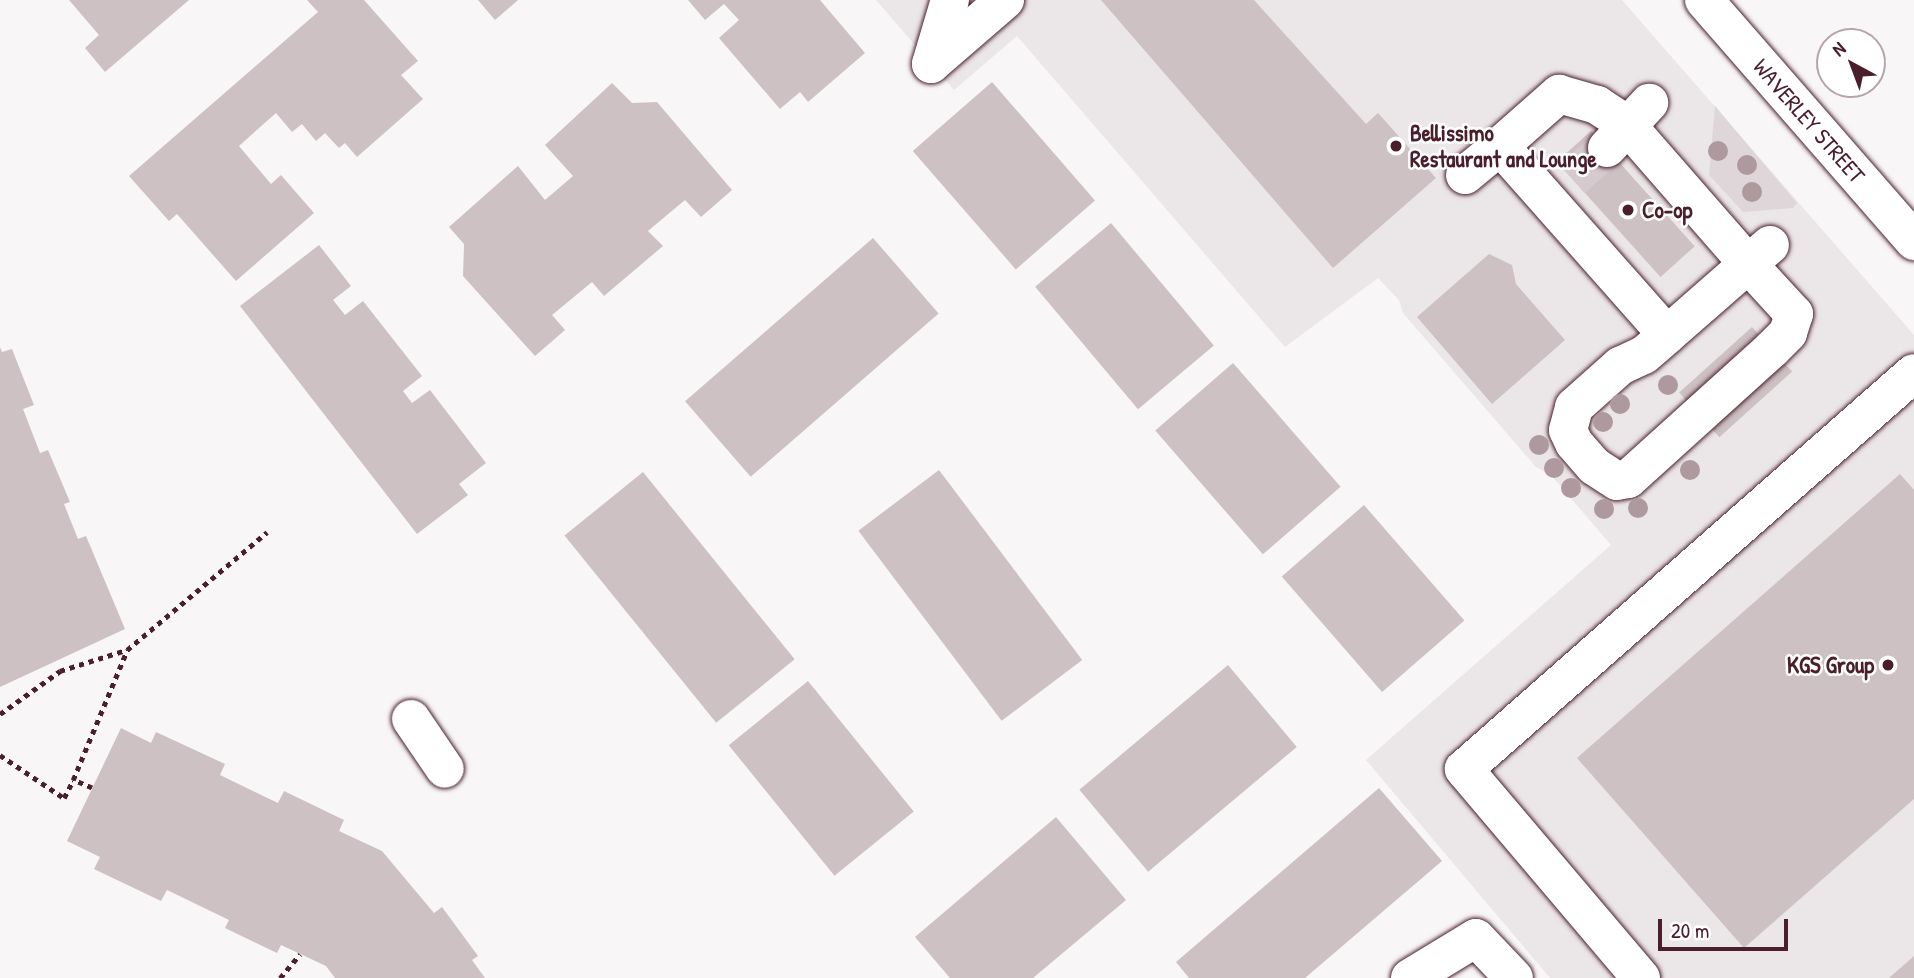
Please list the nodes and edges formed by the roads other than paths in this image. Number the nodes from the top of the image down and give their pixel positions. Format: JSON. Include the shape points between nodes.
{"nodes":[{"id":1,"x":950,"y":0,"type":"edge"},
{"id":2,"x":1005,"y":0,"type":"edge"},
{"id":3,"x":1704,"y":0,"type":"edge"},
{"id":4,"x":1500,"y":146,"type":"junction"},
{"id":5,"x":1465,"y":175,"type":"dead end"},
{"id":6,"x":1914,"y":241,"type":"edge"},
{"id":7,"x":1759,"y":254,"type":"junction"},
{"id":8,"x":1656,"y":345,"type":"junction"},
{"id":9,"x":1914,"y":373,"type":"edge"},
{"id":10,"x":411,"y":719,"type":"dead end"},
{"id":11,"x":445,"y":769,"type":"dead end"},
{"id":12,"x":1410,"y":978,"type":"edge"},
{"id":13,"x":1514,"y":978,"type":"edge"},
{"id":14,"x":1641,"y":978,"type":"edge"}],
"edges":[{"from":1,"to":2,"type":"main road","via":[[931,64]]},
{"from":3,"to":6,"type":"main road","name":"WAVERLEY STREET"},
{"from":4,"to":5,"type":"main road"},
{"from":4,"to":7,"type":"main road","via":[[1559,94],[1597,105],[1627,125]]},
{"from":4,"to":8,"type":"main road","via":[[1560,190]]},
{"from":7,"to":8,"type":"main road"},
{"from":7,"to":8,"type":"main road","via":[[1794,314],[1788,333],[1628,479],[1617,481],[1594,466],[1574,443],[1569,418],[1601,381]]},
{"from":9,"to":14,"type":"main road","via":[[1464,769]]},
{"from":10,"to":11,"type":"main road"},
{"from":12,"to":13,"type":"main road","via":[[1476,938]]}]}
